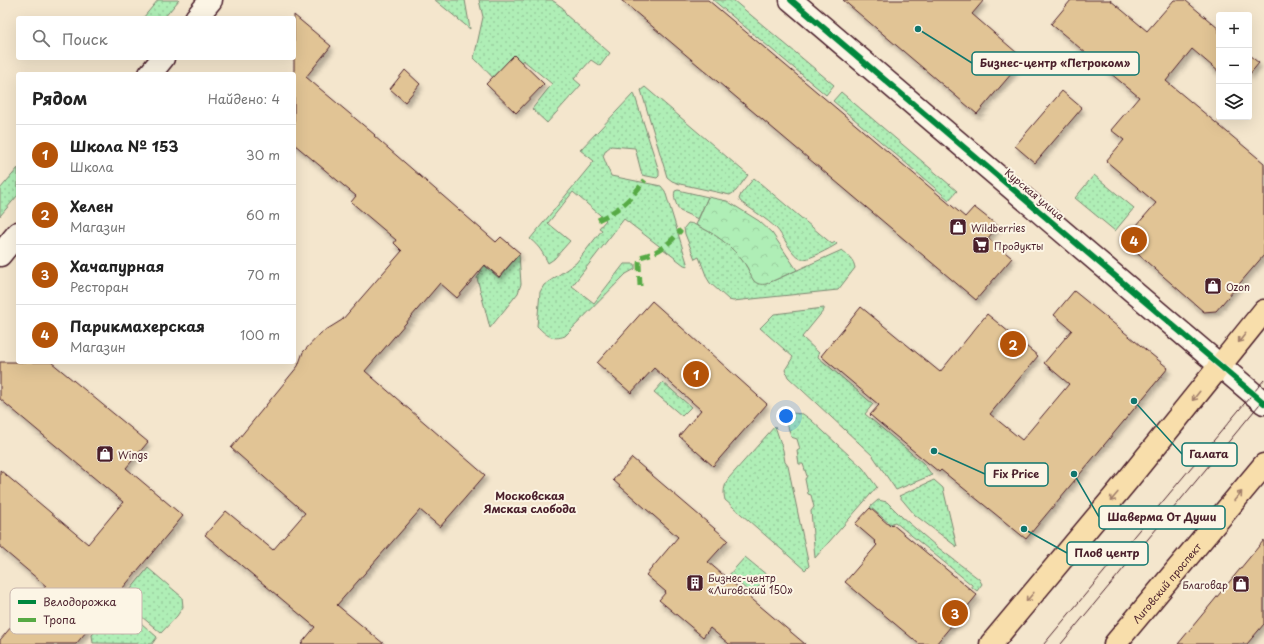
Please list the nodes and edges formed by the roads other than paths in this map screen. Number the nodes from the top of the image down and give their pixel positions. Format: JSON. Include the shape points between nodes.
{"nodes":[{"id":1,"x":211,"y":0,"type":"edge"},
{"id":2,"x":792,"y":0,"type":"edge"},
{"id":3,"x":198,"y":16,"type":"edge"},
{"id":4,"x":161,"y":60,"type":"edge"},
{"id":5,"x":152,"y":72,"type":"edge"},
{"id":6,"x":16,"y":235,"type":"edge"},
{"id":7,"x":0,"y":255,"type":"edge"},
{"id":8,"x":1264,"y":311,"type":"edge"},
{"id":9,"x":1220,"y":366,"type":"junction"},
{"id":10,"x":1264,"y":403,"type":"edge"},
{"id":11,"x":1264,"y":465,"type":"edge"},
{"id":12,"x":991,"y":644,"type":"edge"},
{"id":13,"x":1115,"y":644,"type":"edge"}],
"edges":[{"from":1,"to":3,"type":"street"},
{"from":2,"to":9,"type":"street","name":"Курская улица"},
{"from":4,"to":5,"type":"street"},
{"from":6,"to":7,"type":"street"},
{"from":8,"to":9,"type":"main road","one_way":true},
{"from":9,"to":10,"type":"street","name":"Курская улица"},
{"from":9,"to":12,"type":"main road","one_way":true},
{"from":13,"to":11,"type":"main road","name":"Лиговский проспект","one_way":true}]}
